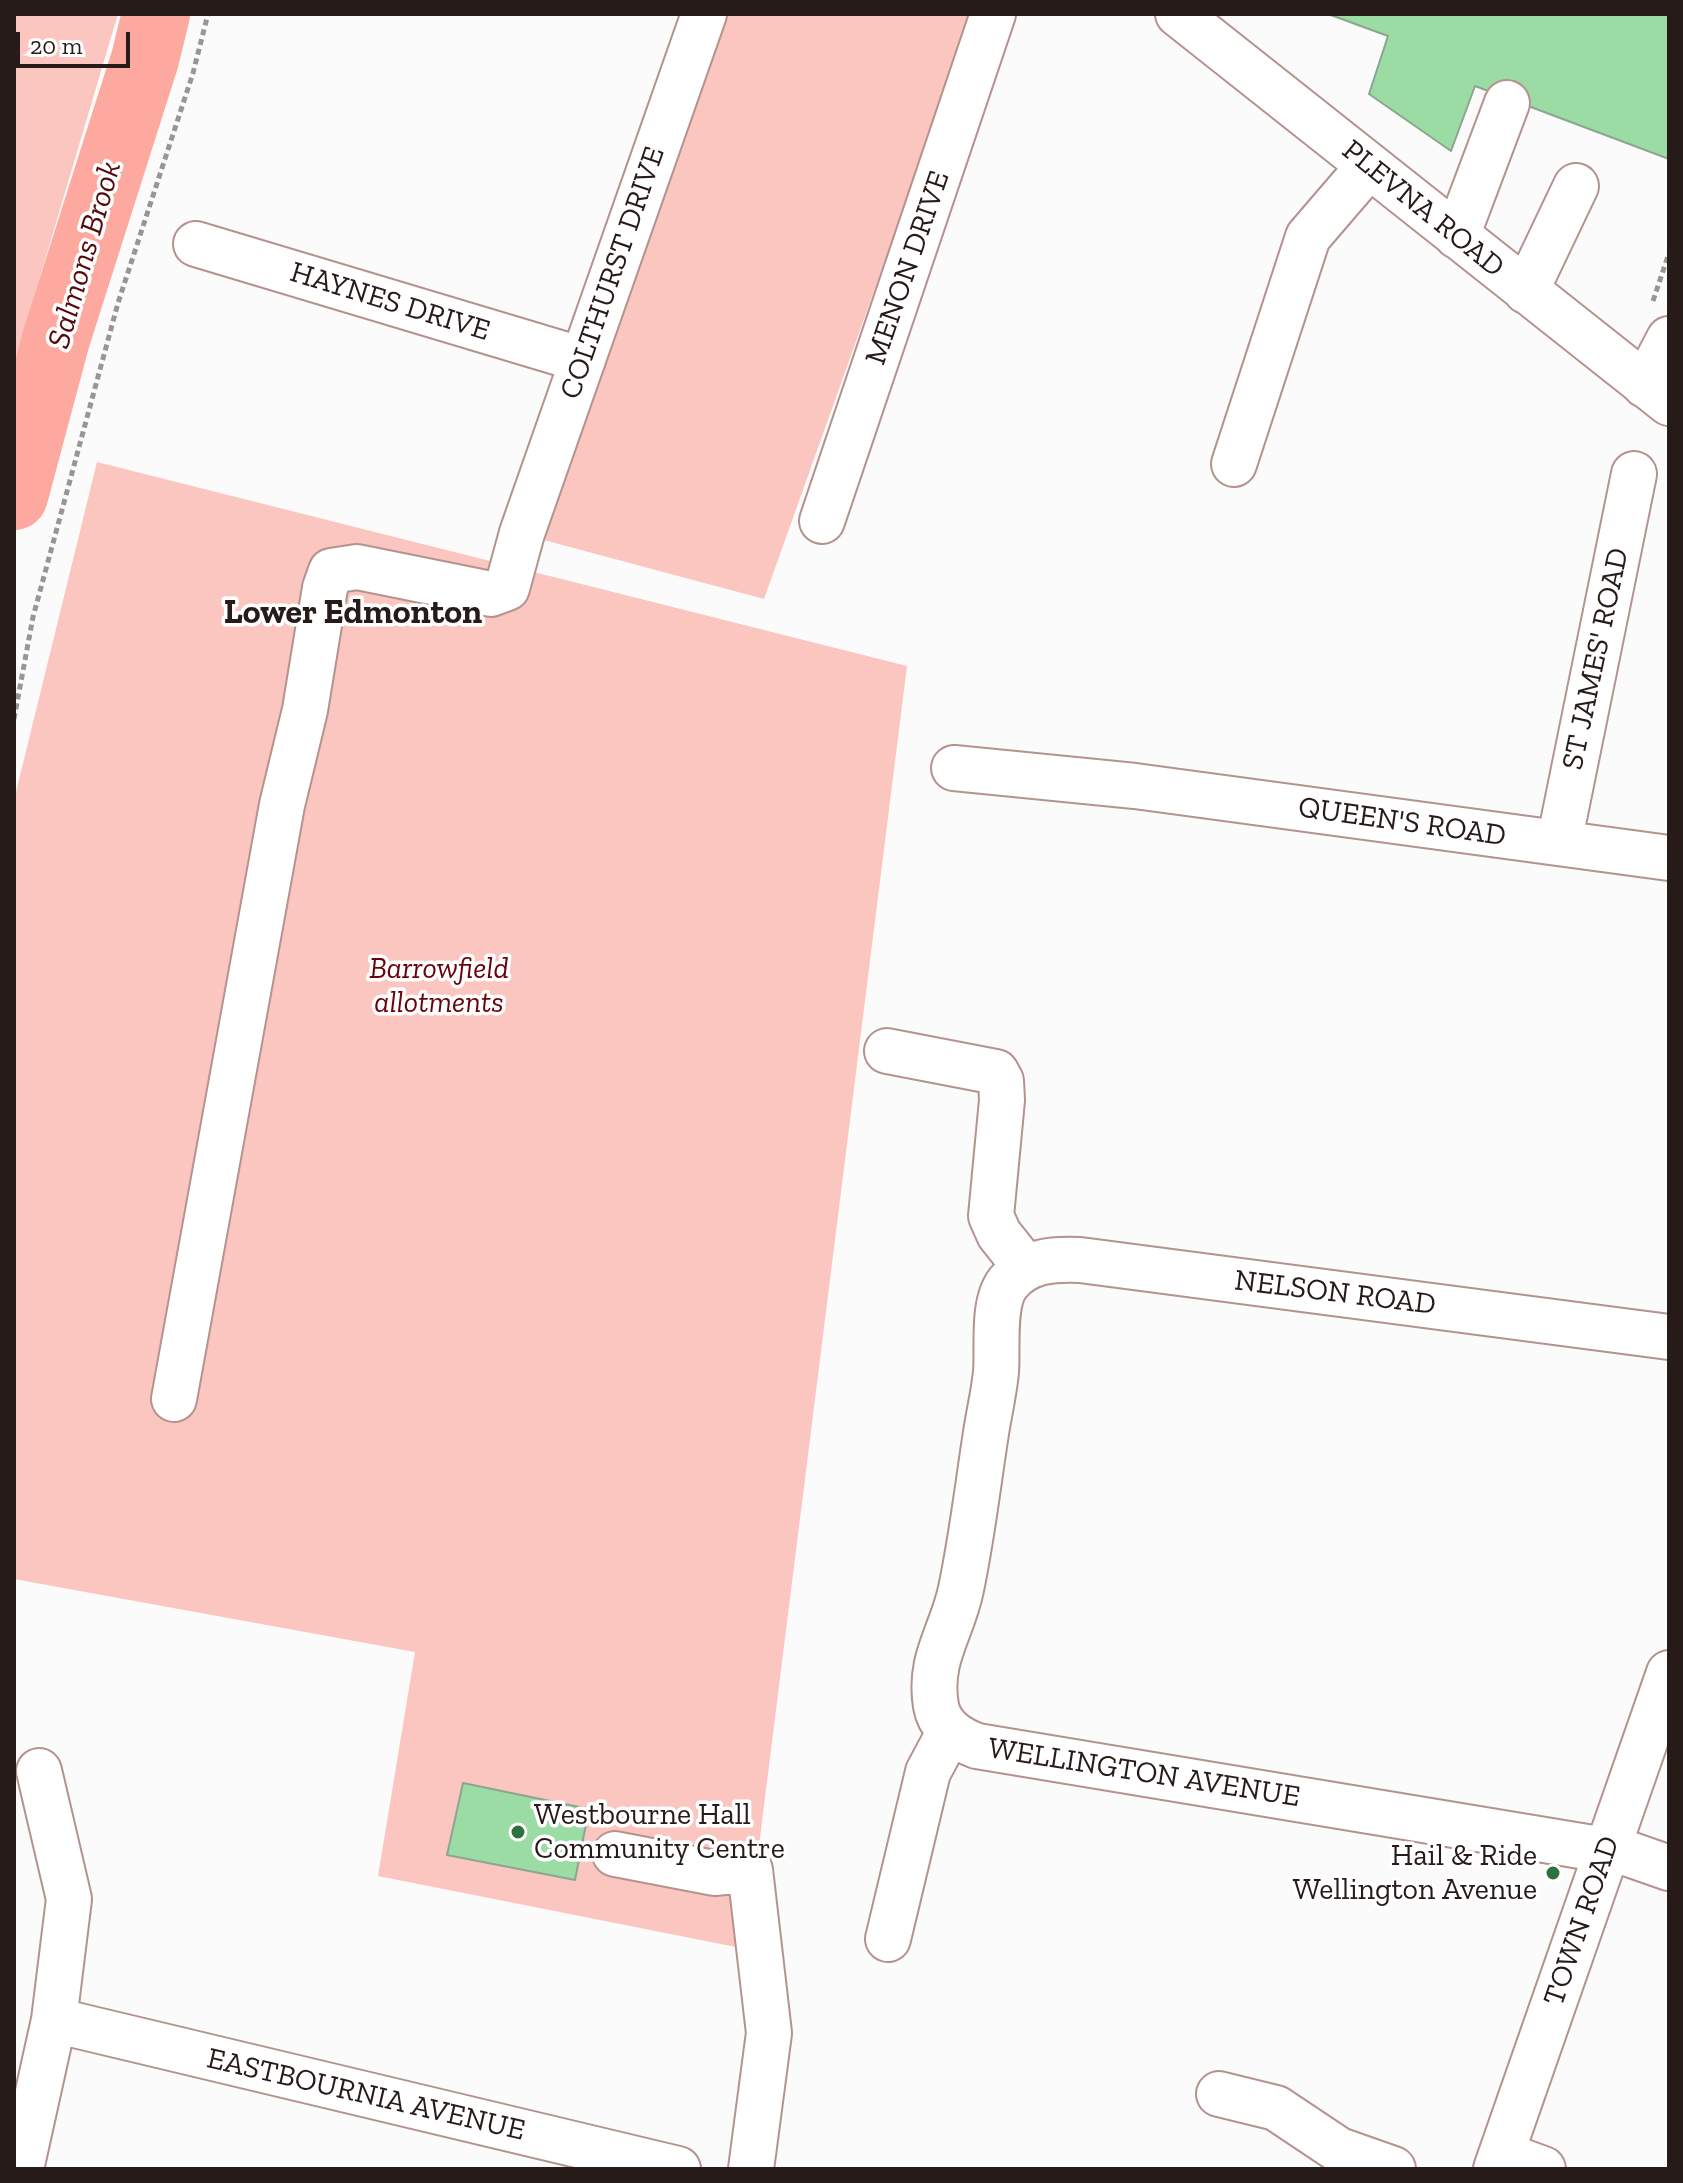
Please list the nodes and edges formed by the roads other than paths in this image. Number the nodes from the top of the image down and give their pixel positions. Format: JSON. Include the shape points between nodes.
{"nodes":[{"id":1,"x":704,"y":14,"type":"edge"},
{"id":2,"x":993,"y":14,"type":"edge"},
{"id":3,"x":1178,"y":14,"type":"edge"},
{"id":4,"x":1507,"y":103,"type":"dead end"},
{"id":5,"x":1369,"y":166,"type":"junction"},
{"id":6,"x":1576,"y":186,"type":"dead end"},
{"id":7,"x":1457,"y":236,"type":"junction"},
{"id":8,"x":196,"y":244,"type":"dead end"},
{"id":9,"x":1526,"y":291,"type":"junction"},
{"id":10,"x":1669,"y":339,"type":"edge"},
{"id":11,"x":583,"y":360,"type":"junction"},
{"id":12,"x":1657,"y":394,"type":"edge"},
{"id":13,"x":1234,"y":464,"type":"dead end"},
{"id":14,"x":1634,"y":474,"type":"dead end"},
{"id":15,"x":822,"y":521,"type":"dead end"},
{"id":16,"x":954,"y":768,"type":"dead end"},
{"id":17,"x":1559,"y":843,"type":"junction"},
{"id":18,"x":1669,"y":858,"type":"edge"},
{"id":19,"x":887,"y":1051,"type":"dead end"},
{"id":20,"x":1017,"y":1276,"type":"junction"},
{"id":21,"x":1669,"y":1337,"type":"edge"},
{"id":22,"x":174,"y":1399,"type":"dead end"},
{"id":23,"x":1669,"y":1673,"type":"edge"},
{"id":24,"x":950,"y":1731,"type":"junction"},
{"id":25,"x":39,"y":1771,"type":"dead end"},
{"id":26,"x":1607,"y":1850,"type":"junction"},
{"id":27,"x":615,"y":1854,"type":"dead end"},
{"id":28,"x":1669,"y":1868,"type":"edge"},
{"id":29,"x":888,"y":1939,"type":"dead end"},
{"id":30,"x":54,"y":2020,"type":"junction"},
{"id":31,"x":1219,"y":2094,"type":"dead end"},
{"id":32,"x":1499,"y":2161,"type":"edge"},
{"id":33,"x":21,"y":2169,"type":"edge"},
{"id":34,"x":678,"y":2169,"type":"edge"},
{"id":35,"x":751,"y":2169,"type":"edge"},
{"id":36,"x":1393,"y":2169,"type":"edge"},
{"id":37,"x":1543,"y":2169,"type":"edge"}],
"edges":[{"from":1,"to":11,"type":"street","name":"COLTHURST DRIVE"},
{"from":2,"to":15,"type":"street","name":"MENON DRIVE"},
{"from":3,"to":5,"type":"street","name":"PLEVNA ROAD"},
{"from":4,"to":7,"type":"street"},
{"from":5,"to":7,"type":"street","name":"PLEVNA ROAD"},
{"from":5,"to":13,"type":"street","via":[[1308,237]]},
{"from":6,"to":9,"type":"street"},
{"from":7,"to":9,"type":"street","name":"PLEVNA ROAD"},
{"from":8,"to":11,"type":"street","name":"HAYNES DRIVE"},
{"from":9,"to":12,"type":"street","name":"PLEVNA ROAD"},
{"from":10,"to":12,"type":"street"},
{"from":11,"to":22,"type":"street","name":"COLTHURST DRIVE","via":[[507,588],[491,594],[357,567],[331,571],[282,805]]},
{"from":14,"to":17,"type":"street","name":"ST JAMES' ROAD"},
{"from":16,"to":17,"type":"street","name":"QUEEN'S ROAD","via":[[1135,786]]},
{"from":17,"to":18,"type":"street","name":"QUEEN'S ROAD"},
{"from":19,"to":20,"type":"street","via":[[996,1072],[1002,1100],[991,1216]]},
{"from":20,"to":21,"type":"street","name":"NELSON ROAD","via":[[1047,1259],[1080,1260]]},
{"from":20,"to":24,"type":"street","name":"WELLINGTON AVENUE","via":[[999,1302],[996,1373],[961,1591],[936,1658],[937,1710]]},
{"from":23,"to":26,"type":"street","name":"TOWN ROAD"},
{"from":24,"to":26,"type":"street","name":"WELLINGTON AVENUE","via":[[977,1746]]},
{"from":24,"to":29,"type":"street","via":[[928,1772]]},
{"from":25,"to":30,"type":"street","via":[[69,1899]]},
{"from":26,"to":28,"type":"street","name":"WELLINGTON AVENUE"},
{"from":26,"to":32,"type":"street","name":"TOWN ROAD"},
{"from":27,"to":35,"type":"street","via":[[714,1873],[750,1870],[769,2033]]},
{"from":30,"to":33,"type":"street"},
{"from":30,"to":34,"type":"street","name":"EASTBOURNIA AVENUE"},
{"from":31,"to":36,"type":"street","via":[[1276,2108],[1339,2150]]},
{"from":32,"to":37,"type":"street"}]}
